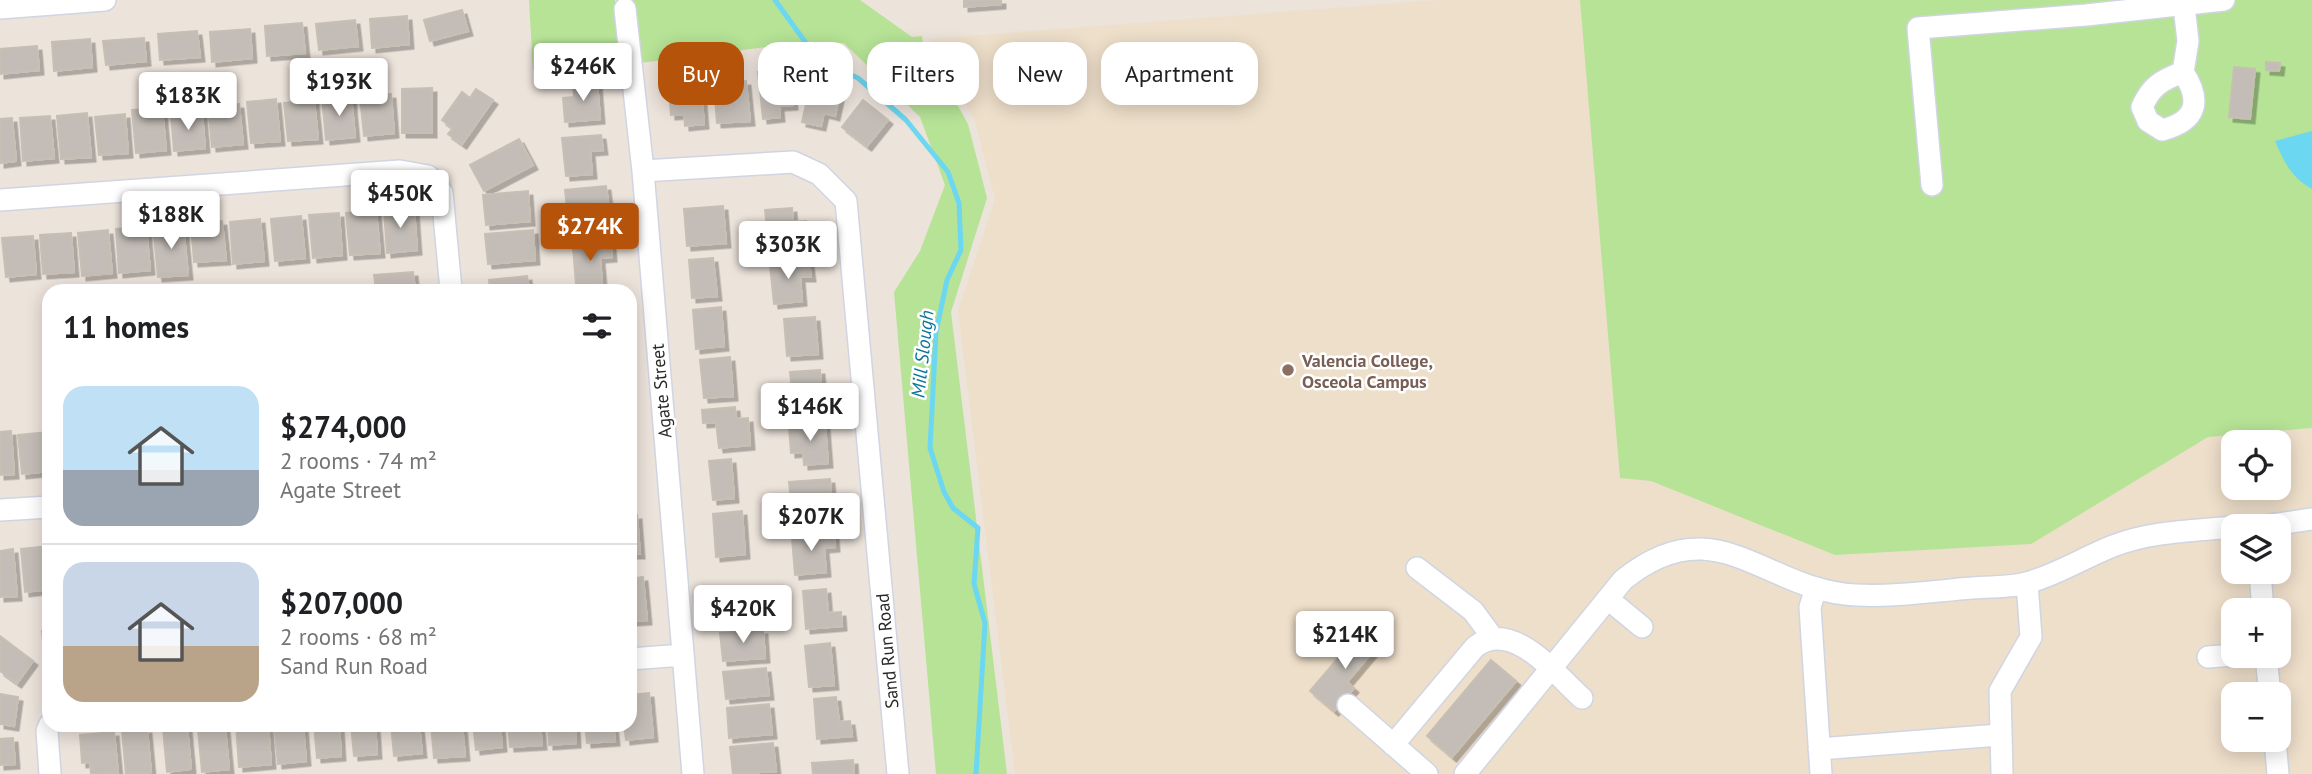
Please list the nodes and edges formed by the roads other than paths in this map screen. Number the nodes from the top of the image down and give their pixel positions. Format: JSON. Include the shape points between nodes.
{"nodes":[{"id":1,"x":105,"y":0,"type":"edge"},
{"id":2,"x":2224,"y":0,"type":"edge"},
{"id":3,"x":55,"y":2,"type":"edge"},
{"id":4,"x":2184,"y":6,"type":"junction"},
{"id":5,"x":0,"y":8,"type":"edge"},
{"id":6,"x":625,"y":9,"type":"dead end"},
{"id":7,"x":2183,"y":72,"type":"dead end"},
{"id":8,"x":643,"y":171,"type":"junction"},
{"id":9,"x":1932,"y":185,"type":"dead end"},
{"id":10,"x":0,"y":200,"type":"edge"},
{"id":11,"x":450,"y":284,"type":"edge"},
{"id":12,"x":42,"y":507,"type":"edge"},
{"id":13,"x":0,"y":510,"type":"edge"},
{"id":14,"x":2312,"y":519,"type":"edge"},
{"id":15,"x":2291,"y":521,"type":"edge"},
{"id":16,"x":2221,"y":528,"type":"edge"},
{"id":17,"x":1417,"y":568,"type":"dead end"},
{"id":18,"x":2027,"y":583,"type":"junction"},
{"id":19,"x":1816,"y":588,"type":"junction"},
{"id":20,"x":1608,"y":599,"type":"junction"},
{"id":21,"x":1642,"y":627,"type":"dead end"},
{"id":22,"x":1493,"y":638,"type":"junction"},
{"id":23,"x":683,"y":655,"type":"junction"},
{"id":24,"x":2221,"y":656,"type":"edge"},
{"id":25,"x":2208,"y":657,"type":"dead end"},
{"id":26,"x":637,"y":658,"type":"edge"},
{"id":27,"x":1550,"y":670,"type":"junction"},
{"id":28,"x":1582,"y":698,"type":"dead end"},
{"id":29,"x":1348,"y":705,"type":"dead end"},
{"id":30,"x":47,"y":732,"type":"edge"},
{"id":31,"x":1999,"y":735,"type":"junction"},
{"id":32,"x":1393,"y":745,"type":"junction"},
{"id":33,"x":1819,"y":749,"type":"junction"},
{"id":34,"x":2276,"y":752,"type":"edge"},
{"id":35,"x":50,"y":774,"type":"edge"},
{"id":36,"x":693,"y":774,"type":"edge"},
{"id":37,"x":898,"y":774,"type":"edge"},
{"id":38,"x":1427,"y":774,"type":"edge"},
{"id":39,"x":1465,"y":774,"type":"edge"},
{"id":40,"x":1821,"y":774,"type":"edge"},
{"id":41,"x":2002,"y":774,"type":"edge"},
{"id":42,"x":2278,"y":774,"type":"edge"}],
"edges":[{"from":1,"to":3,"type":"street"},
{"from":2,"to":4,"type":"street"},
{"from":3,"to":5,"type":"street"},
{"from":4,"to":7,"type":"street","via":[[2188,41]]},
{"from":4,"to":9,"type":"street","via":[[1918,28]]},
{"from":6,"to":8,"type":"street","name":"Agate Street"},
{"from":8,"to":23,"type":"street","name":"Agate Street"},
{"from":8,"to":37,"type":"street","name":"Sand Run Road","via":[[793,162],[819,174],[846,201]]},
{"from":10,"to":11,"type":"street","via":[[400,171],[428,176],[442,193]]},
{"from":12,"to":13,"type":"street"},
{"from":14,"to":15,"type":"street"},
{"from":16,"to":18,"type":"street","via":[[2158,534],[2114,545]]},
{"from":17,"to":22,"type":"street","via":[[1473,611]]},
{"from":18,"to":19,"type":"street","via":[[1886,595]]},
{"from":18,"to":31,"type":"street","via":[[2031,637],[2000,691]]},
{"from":19,"to":20,"type":"street","via":[[1739,554],[1700,549],[1670,552],[1643,564]]},
{"from":19,"to":33,"type":"street","via":[[1810,607]]},
{"from":20,"to":21,"type":"street"},
{"from":20,"to":27,"type":"street"},
{"from":22,"to":27,"type":"street","via":[[1508,638]]},
{"from":22,"to":32,"type":"street","via":[[1475,647]]},
{"from":23,"to":26,"type":"street"},
{"from":23,"to":36,"type":"street","name":"Agate Street"},
{"from":24,"to":25,"type":"street"},
{"from":27,"to":28,"type":"street"},
{"from":27,"to":39,"type":"street"},
{"from":29,"to":32,"type":"street"},
{"from":30,"to":35,"type":"street"},
{"from":31,"to":33,"type":"street"},
{"from":31,"to":41,"type":"street"},
{"from":32,"to":38,"type":"street"},
{"from":33,"to":40,"type":"street"},
{"from":34,"to":42,"type":"street"}]}
